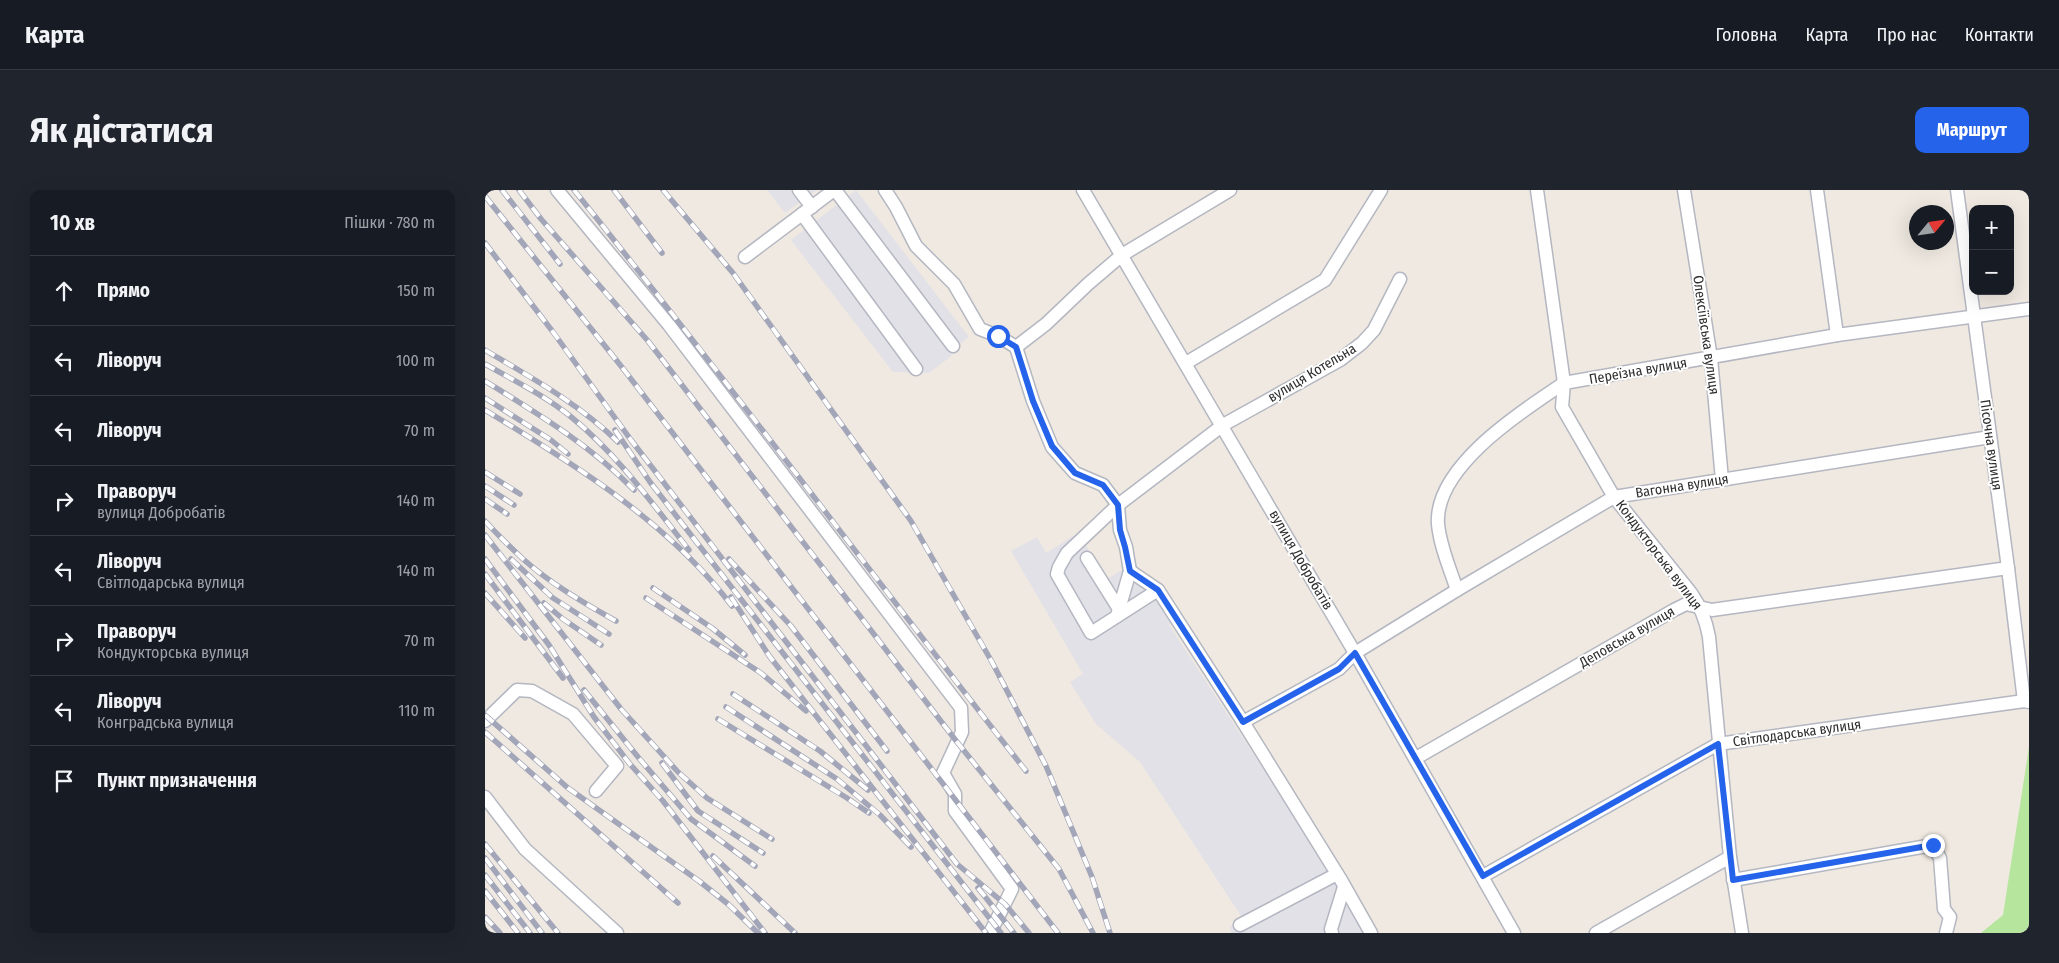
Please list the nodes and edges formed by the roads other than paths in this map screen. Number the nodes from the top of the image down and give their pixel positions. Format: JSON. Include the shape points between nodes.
{"nodes":[{"id":1,"x":557,"y":190,"type":"edge"},
{"id":2,"x":799,"y":190,"type":"edge"},
{"id":3,"x":834,"y":190,"type":"edge"},
{"id":4,"x":885,"y":190,"type":"edge"},
{"id":5,"x":1083,"y":190,"type":"edge"},
{"id":6,"x":1230,"y":190,"type":"edge"},
{"id":7,"x":1537,"y":190,"type":"edge"},
{"id":8,"x":1684,"y":190,"type":"edge"},
{"id":9,"x":1817,"y":190,"type":"edge"},
{"id":10,"x":1957,"y":190,"type":"edge"},
{"id":11,"x":1377,"y":191,"type":"edge"},
{"id":12,"x":807,"y":210,"type":"junction"},
{"id":13,"x":1122,"y":255,"type":"junction"},
{"id":14,"x":745,"y":257,"type":"dead end"},
{"id":15,"x":1400,"y":279,"type":"dead end"},
{"id":16,"x":2029,"y":309,"type":"edge"},
{"id":17,"x":1974,"y":318,"type":"junction"},
{"id":18,"x":1837,"y":335,"type":"junction"},
{"id":19,"x":953,"y":346,"type":"dead end"},
{"id":20,"x":1016,"y":347,"type":"junction"},
{"id":21,"x":1711,"y":358,"type":"junction"},
{"id":22,"x":1186,"y":363,"type":"junction"},
{"id":23,"x":916,"y":369,"type":"dead end"},
{"id":24,"x":1564,"y":383,"type":"junction"},
{"id":25,"x":1223,"y":425,"type":"junction"},
{"id":26,"x":1990,"y":438,"type":"junction"},
{"id":27,"x":1722,"y":480,"type":"junction"},
{"id":28,"x":1615,"y":497,"type":"junction"},
{"id":29,"x":1118,"y":505,"type":"junction"},
{"id":30,"x":1087,"y":558,"type":"dead end"},
{"id":31,"x":2008,"y":568,"type":"junction"},
{"id":32,"x":1130,"y":571,"type":"junction"},
{"id":33,"x":1158,"y":590,"type":"junction"},
{"id":34,"x":1457,"y":590,"type":"junction"},
{"id":35,"x":1700,"y":606,"type":"junction"},
{"id":36,"x":1118,"y":613,"type":"junction"},
{"id":37,"x":1355,"y":653,"type":"junction"},
{"id":38,"x":2026,"y":701,"type":"edge"},
{"id":39,"x":485,"y":721,"type":"edge"},
{"id":40,"x":1243,"y":722,"type":"junction"},
{"id":41,"x":1718,"y":744,"type":"junction"},
{"id":42,"x":1416,"y":758,"type":"junction"},
{"id":43,"x":596,"y":791,"type":"dead end"},
{"id":44,"x":485,"y":797,"type":"edge"},
{"id":45,"x":1730,"y":857,"type":"junction"},
{"id":46,"x":1337,"y":874,"type":"junction"},
{"id":47,"x":1483,"y":876,"type":"junction"},
{"id":48,"x":1733,"y":880,"type":"junction"},
{"id":49,"x":1344,"y":886,"type":"junction"},
{"id":50,"x":1240,"y":925,"type":"dead end"},
{"id":51,"x":1329,"y":932,"type":"edge"},
{"id":52,"x":617,"y":933,"type":"edge"},
{"id":53,"x":990,"y":933,"type":"edge"},
{"id":54,"x":1371,"y":933,"type":"edge"},
{"id":55,"x":1514,"y":933,"type":"edge"},
{"id":56,"x":1596,"y":933,"type":"edge"},
{"id":57,"x":1742,"y":933,"type":"edge"},
{"id":58,"x":1946,"y":933,"type":"edge"}],
"edges":[{"from":1,"to":53,"type":"street","via":[[669,325],[961,708],[962,732],[943,773],[955,794],[955,811],[1012,889]]},
{"from":2,"to":12,"type":"street"},
{"from":3,"to":12,"type":"street"},
{"from":3,"to":19,"type":"street"},
{"from":4,"to":20,"type":"street","via":[[916,246],[954,284],[980,329]]},
{"from":5,"to":13,"type":"street","name":"вулиця Добробатів"},
{"from":6,"to":13,"type":"street"},
{"from":7,"to":24,"type":"street","name":"Кондукторська вулиця"},
{"from":8,"to":21,"type":"street","name":"Олексіївська вулиця"},
{"from":9,"to":18,"type":"street"},
{"from":10,"to":17,"type":"street","name":"Пісочна вулиця"},
{"from":11,"to":22,"type":"street","via":[[1325,280]]},
{"from":12,"to":14,"type":"street"},
{"from":12,"to":23,"type":"street"},
{"from":13,"to":20,"type":"street"},
{"from":13,"to":22,"type":"street","name":"вулиця Добробатів"},
{"from":15,"to":25,"type":"street","name":"вулиця Котельна","via":[[1374,330],[1362,343],[1340,360]]},
{"from":16,"to":17,"type":"street","name":"Переїзна вулиця"},
{"from":17,"to":18,"type":"street","name":"Переїзна вулиця"},
{"from":17,"to":26,"type":"street","name":"Пісочна вулиця"},
{"from":18,"to":21,"type":"street","name":"Переїзна вулиця"},
{"from":20,"to":29,"type":"street","via":[[1052,446],[1075,473],[1103,485]]},
{"from":21,"to":24,"type":"street","name":"Переїзна вулиця"},
{"from":21,"to":27,"type":"street","name":"Олексіївська вулиця"},
{"from":22,"to":25,"type":"street","name":"вулиця Добробатів"},
{"from":24,"to":28,"type":"street","name":"Кондукторська вулиця","via":[[1562,407]]},
{"from":24,"to":34,"type":"street","name":"Переїзна вулиця","via":[[1531,405],[1455,471],[1441,503],[1438,523]]},
{"from":25,"to":29,"type":"street","name":"вулиця Котельна"},
{"from":25,"to":37,"type":"street","name":"вулиця Добробатів"},
{"from":26,"to":27,"type":"street","name":"Вагонна вулиця"},
{"from":26,"to":31,"type":"street","name":"Пісочна вулиця"},
{"from":27,"to":28,"type":"street","name":"Вагонна вулиця"},
{"from":28,"to":34,"type":"street","name":"Вагонна вулиця"},
{"from":28,"to":35,"type":"street","name":"Кондукторська вулиця"},
{"from":29,"to":32,"type":"street","via":[[1120,530]]},
{"from":29,"to":36,"type":"street","name":"вулиця Котельна","via":[[1067,553],[1057,574],[1091,633]]},
{"from":30,"to":36,"type":"street"},
{"from":31,"to":35,"type":"street","name":"Деповська вулиця","via":[[1712,610]]},
{"from":31,"to":38,"type":"street","name":"Пісочна вулиця"},
{"from":32,"to":33,"type":"street"},
{"from":32,"to":36,"type":"street"},
{"from":33,"to":36,"type":"street"},
{"from":33,"to":40,"type":"street"},
{"from":34,"to":37,"type":"street","name":"Вагонна вулиця"},
{"from":35,"to":41,"type":"street","name":"Кондукторська вулиця","via":[[1709,637]]},
{"from":35,"to":42,"type":"street","name":"Деповська вулиця","via":[[1686,604],[1674,610]]},
{"from":37,"to":40,"type":"street","name":"Вагонна вулиця","via":[[1339,669]]},
{"from":37,"to":42,"type":"street","name":"вулиця Добробатів"},
{"from":38,"to":41,"type":"street","name":"Світлодарська вулиця"},
{"from":39,"to":43,"type":"street","via":[[517,690],[532,691],[573,714],[617,766]]},
{"from":40,"to":46,"type":"street"},
{"from":41,"to":45,"type":"street","name":"Кондукторська вулиця"},
{"from":41,"to":47,"type":"street","name":"Світлодарська вулиця"},
{"from":42,"to":47,"type":"street","name":"вулиця Добробатів"},
{"from":44,"to":52,"type":"street","via":[[525,849]]},
{"from":45,"to":48,"type":"street","name":"Кондукторська вулиця"},
{"from":45,"to":56,"type":"street"},
{"from":46,"to":49,"type":"street"},
{"from":46,"to":50,"type":"street"},
{"from":47,"to":55,"type":"street","name":"вулиця Добробатів"},
{"from":48,"to":57,"type":"street","name":"Кондукторська вулиця"},
{"from":48,"to":58,"type":"street","via":[[1933,845],[1940,858],[1944,908],[1950,917]]},
{"from":49,"to":51,"type":"street"},
{"from":49,"to":54,"type":"street"}]}
